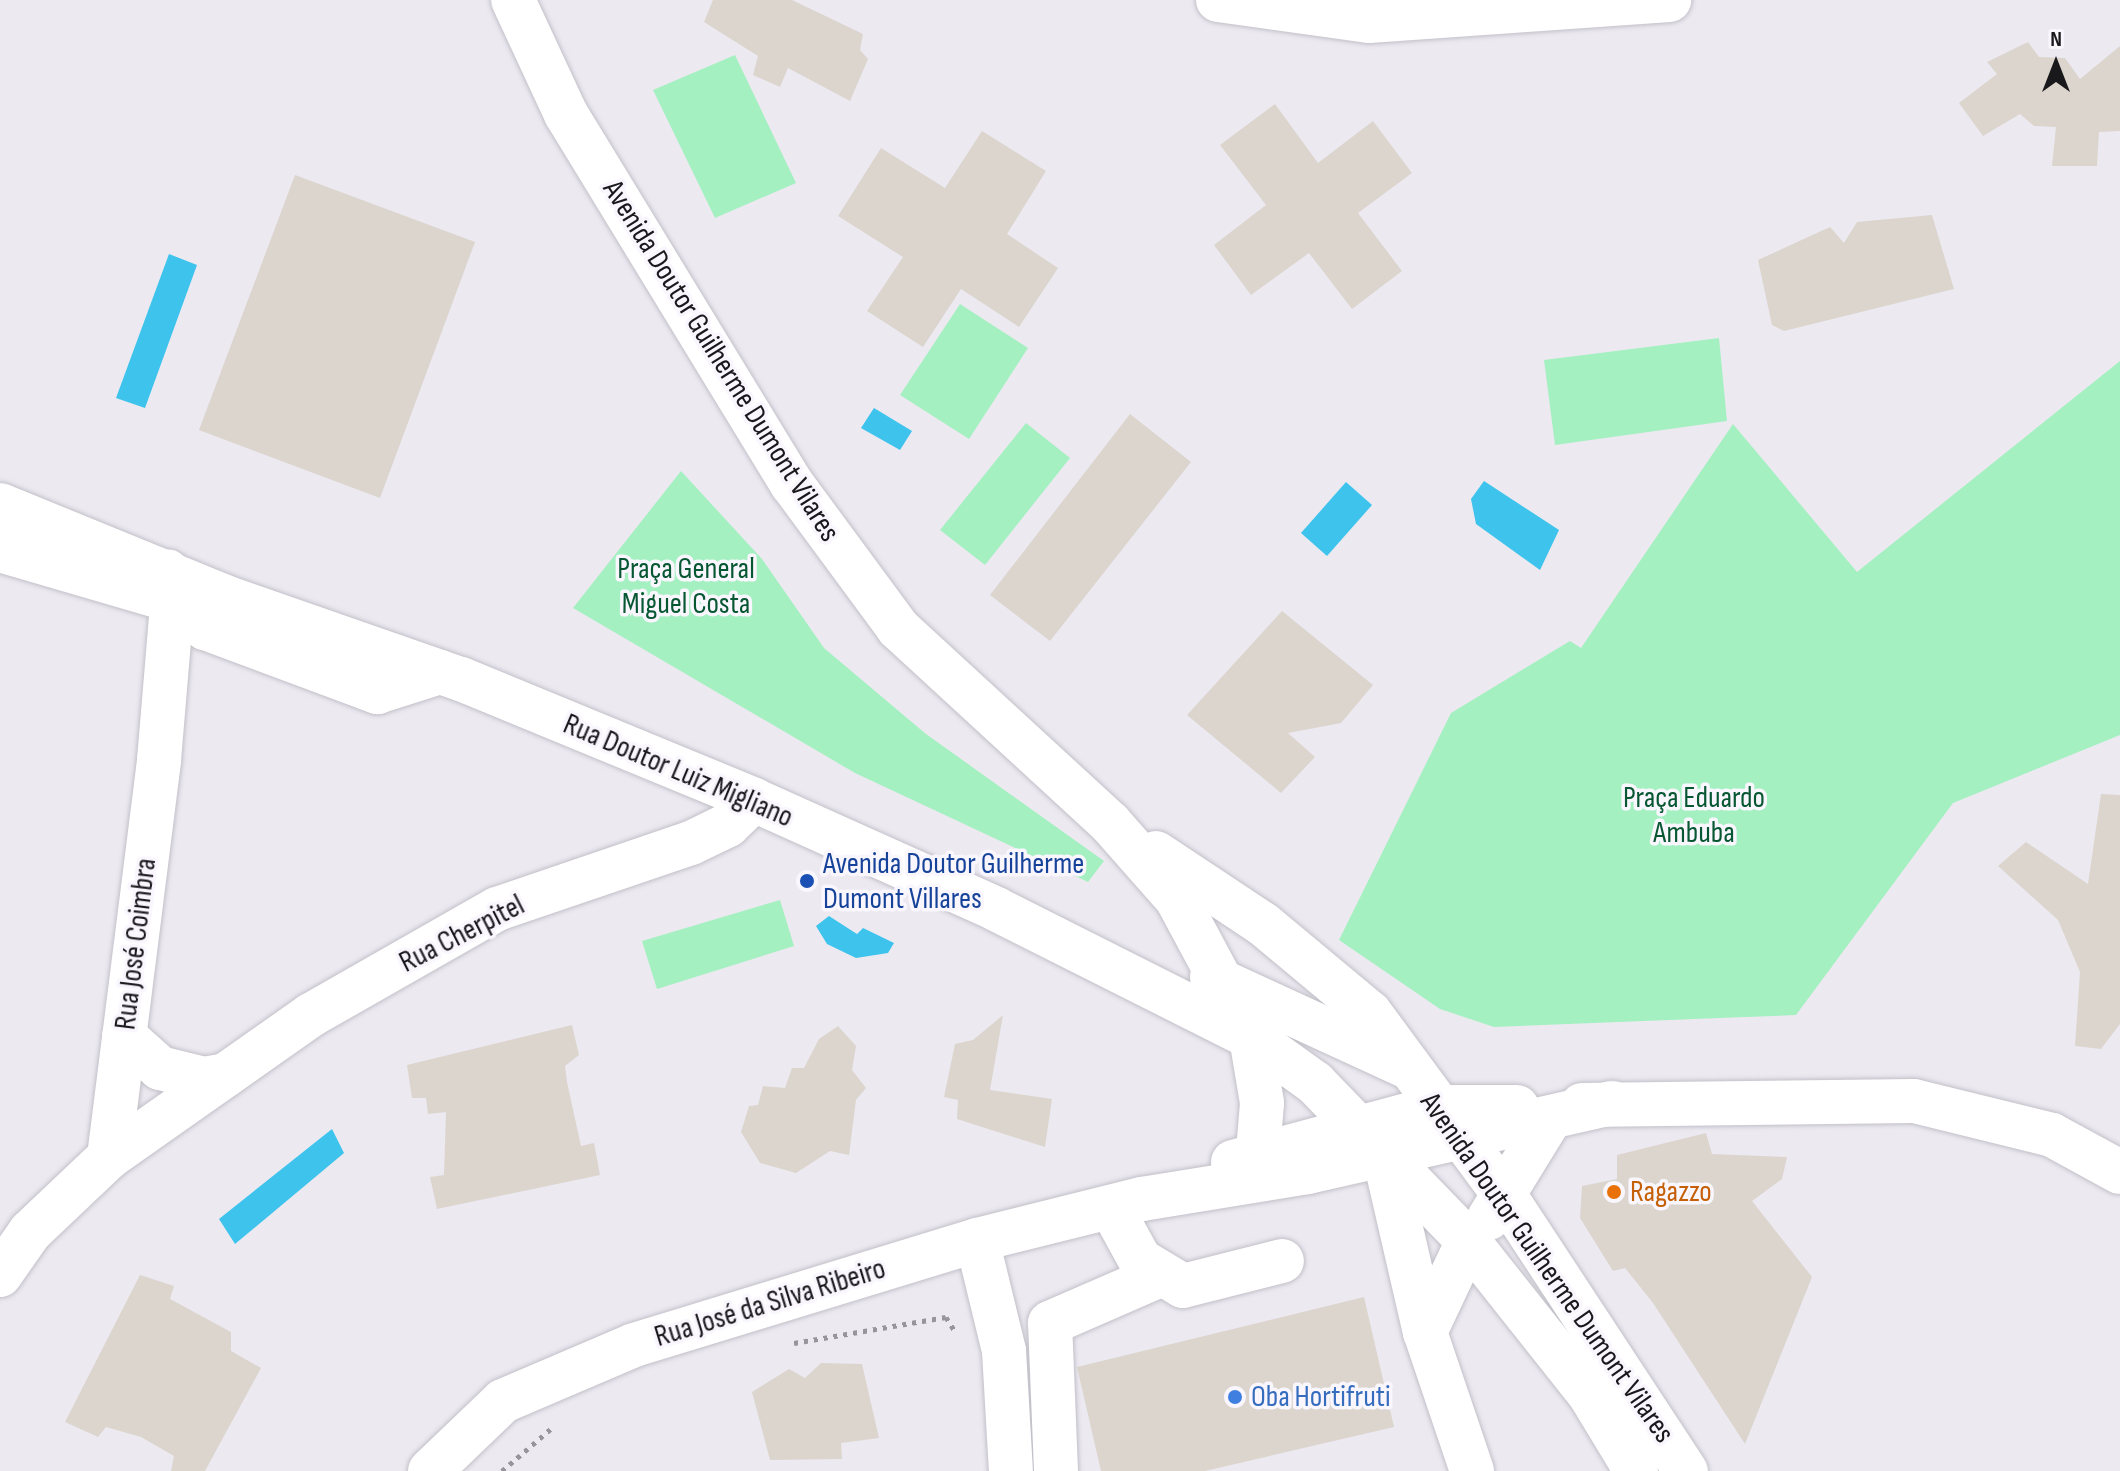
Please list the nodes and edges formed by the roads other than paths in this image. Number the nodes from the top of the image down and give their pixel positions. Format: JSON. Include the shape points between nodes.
{"nodes":[{"id":1,"x":513,"y":0,"type":"edge"},
{"id":2,"x":1218,"y":0,"type":"edge"},
{"id":3,"x":1669,"y":0,"type":"edge"},
{"id":4,"x":1470,"y":9,"type":"edge"},
{"id":5,"x":0,"y":505,"type":"edge"},
{"id":6,"x":0,"y":550,"type":"edge"},
{"id":7,"x":190,"y":588,"type":"junction"},
{"id":8,"x":754,"y":800,"type":"junction"},
{"id":9,"x":1110,"y":823,"type":"junction"},
{"id":10,"x":1122,"y":969,"type":"junction"},
{"id":11,"x":1216,"y":977,"type":"junction"},
{"id":12,"x":124,"y":1036,"type":"junction"},
{"id":13,"x":1251,"y":1037,"type":"junction"},
{"id":14,"x":1408,"y":1066,"type":"junction"},
{"id":15,"x":226,"y":1075,"type":"junction"},
{"id":16,"x":1543,"y":1113,"type":"junction"},
{"id":17,"x":1448,"y":1122,"type":"junction"},
{"id":18,"x":1370,"y":1140,"type":"junction"},
{"id":19,"x":1258,"y":1152,"type":"junction"},
{"id":20,"x":109,"y":1157,"type":"junction"},
{"id":21,"x":2120,"y":1172,"type":"edge"},
{"id":22,"x":1507,"y":1199,"type":"junction"},
{"id":23,"x":1126,"y":1203,"type":"junction"},
{"id":24,"x":977,"y":1240,"type":"junction"},
{"id":25,"x":1468,"y":1241,"type":"junction"},
{"id":26,"x":1282,"y":1261,"type":"dead end"},
{"id":27,"x":0,"y":1275,"type":"edge"},
{"id":28,"x":1158,"y":1276,"type":"junction"},
{"id":29,"x":1425,"y":1332,"type":"junction"},
{"id":30,"x":430,"y":1471,"type":"edge"},
{"id":31,"x":1011,"y":1471,"type":"edge"},
{"id":32,"x":1056,"y":1471,"type":"edge"},
{"id":33,"x":1472,"y":1471,"type":"edge"},
{"id":34,"x":1636,"y":1471,"type":"edge"},
{"id":35,"x":1686,"y":1471,"type":"edge"}],
"edges":[{"from":1,"to":9,"type":"main road","name":"Avenida Doutor Guilherme Dumont Vilares","via":[[566,114],[792,484],[898,628]]},
{"from":2,"to":4,"type":"main road","via":[[1369,21]]},
{"from":3,"to":4,"type":"main road"},
{"from":5,"to":7,"type":"main road"},
{"from":6,"to":7,"type":"main road"},
{"from":7,"to":8,"type":"main road","name":"Rua Doutor Luiz Migliano","via":[[205,628],[377,692],[440,672]]},
{"from":7,"to":12,"type":"main road","name":"Rua José Coimbra"},
{"from":8,"to":10,"type":"main road","name":"Rua Doutor Luiz Migliano"},
{"from":8,"to":15,"type":"main road","name":"Rua Cherpitel","via":[[728,825],[691,843],[497,909],[311,1015]]},
{"from":9,"to":11,"type":"main road","name":"Avenida Doutor Guilherme Dumont Vilares","via":[[1177,899]]},
{"from":9,"to":14,"type":"main road","name":"Avenida Doutor Guilherme Dumont Vilares","via":[[1263,924],[1370,1013]]},
{"from":10,"to":11,"type":"main road","name":"Rua Doutor Luiz Migliano"},
{"from":10,"to":13,"type":"main road","name":"Rua Doutor Luiz Migliano"},
{"from":11,"to":13,"type":"main road"},
{"from":11,"to":14,"type":"main road","name":"Avenida Doutor Guilherme Dumont Vilares"},
{"from":12,"to":15,"type":"main road","via":[[160,1068],[204,1079]]},
{"from":12,"to":20,"type":"main road","name":"Rua José Coimbra"},
{"from":13,"to":18,"type":"main road","name":"Avenida Doutor Guilherme Dumont Vilares"},
{"from":13,"to":19,"type":"main road","via":[[1262,1103]]},
{"from":14,"to":16,"type":"main road"},
{"from":14,"to":17,"type":"main road","name":"Avenida Doutor Guilherme Dumont Vilares"},
{"from":15,"to":20,"type":"main road","name":"Rua Cherpitel"},
{"from":16,"to":17,"type":"main road"},
{"from":16,"to":21,"type":"main road","via":[[1612,1103],[1914,1101],[2052,1135]]},
{"from":16,"to":22,"type":"main road"},
{"from":17,"to":18,"type":"main road"},
{"from":17,"to":22,"type":"main road","name":"Avenida Doutor Guilherme Dumont Vilares"},
{"from":18,"to":19,"type":"main road","name":"Rua José da Silva Ribeiro"},
{"from":18,"to":23,"type":"main road","name":"Rua José da Silva Ribeiro"},
{"from":18,"to":25,"type":"main road","name":"Avenida Doutor Guilherme Dumont Vilares"},
{"from":18,"to":29,"type":"main road"},
{"from":19,"to":23,"type":"main road","name":"Rua José da Silva Ribeiro"},
{"from":20,"to":27,"type":"main road","via":[[30,1232]]},
{"from":22,"to":25,"type":"main road"},
{"from":22,"to":35,"type":"main road","name":"Avenida Doutor Guilherme Dumont Vilares"},
{"from":23,"to":24,"type":"main road","name":"Rua José da Silva Ribeiro"},
{"from":23,"to":28,"type":"main road","via":[[1140,1260]]},
{"from":24,"to":30,"type":"main road","name":"Rua José da Silva Ribeiro","via":[[620,1351],[503,1401]]},
{"from":24,"to":31,"type":"main road","via":[[1004,1351]]},
{"from":25,"to":29,"type":"main road"},
{"from":25,"to":34,"type":"main road","name":"Avenida Doutor Guilherme Dumont Vilares","via":[[1590,1395]]},
{"from":26,"to":28,"type":"main road","via":[[1183,1286]]},
{"from":28,"to":32,"type":"main road","via":[[1050,1323]]},
{"from":29,"to":33,"type":"main road"}]}
